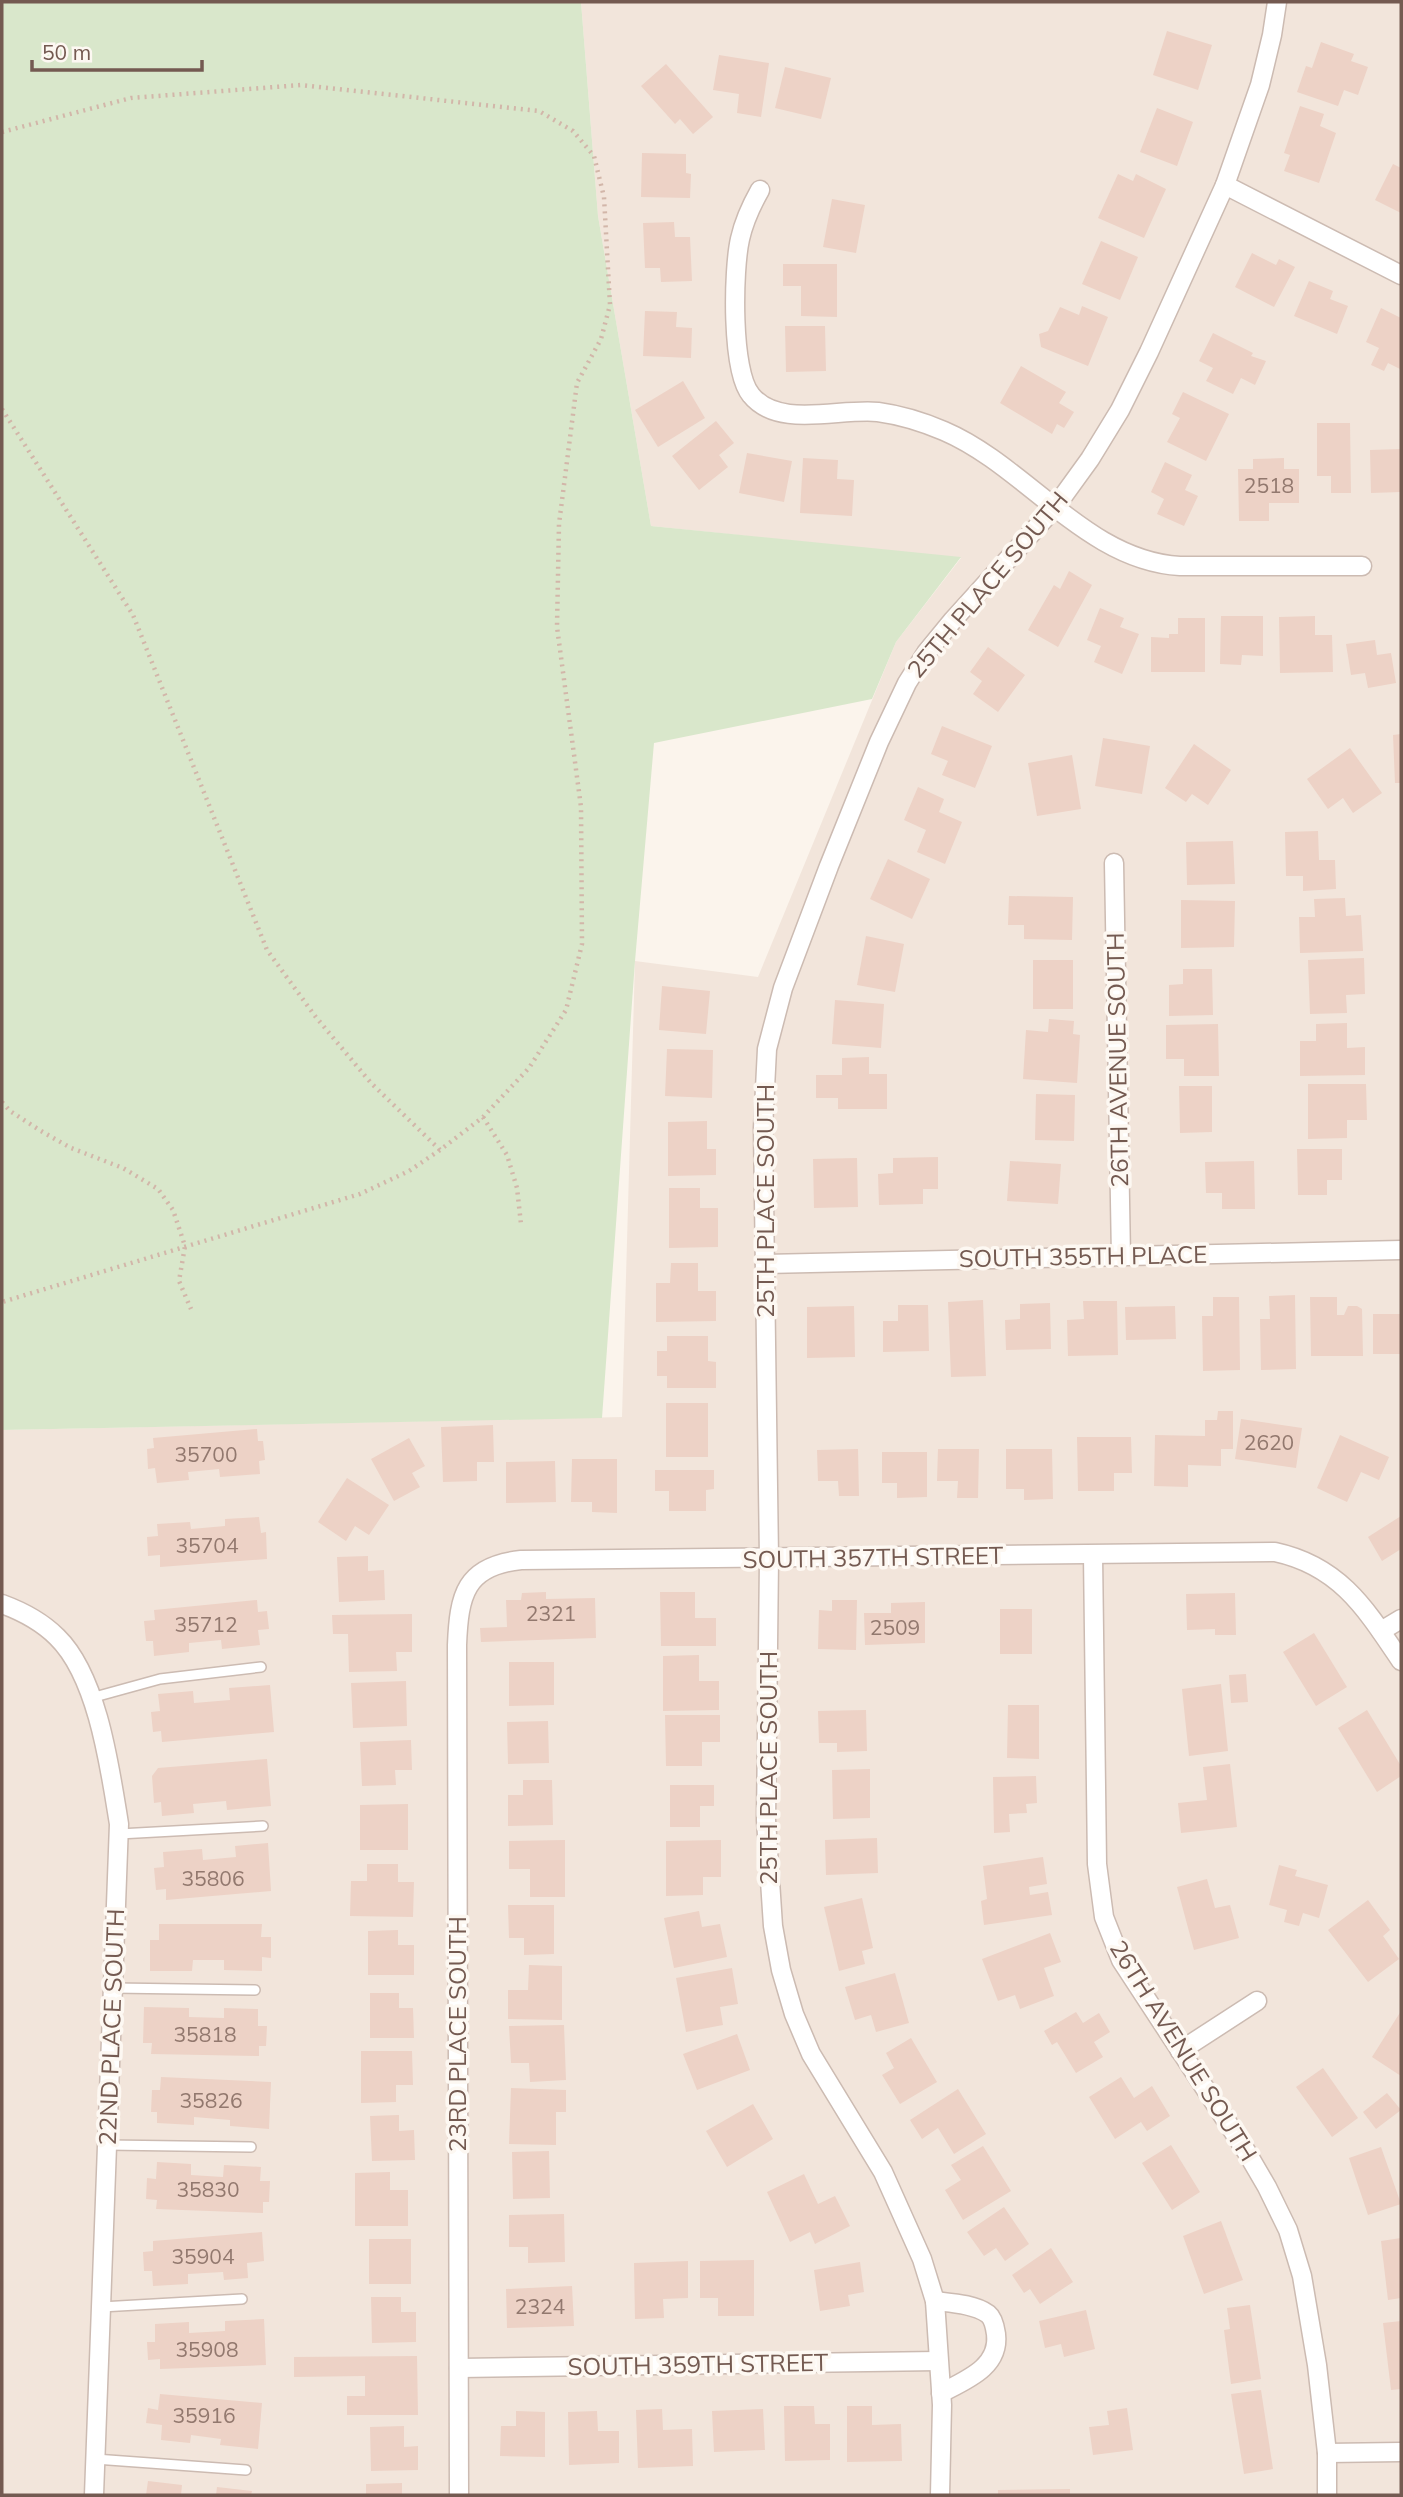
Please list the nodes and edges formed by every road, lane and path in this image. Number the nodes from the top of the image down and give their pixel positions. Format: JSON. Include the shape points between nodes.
{"nodes":[{"id":1,"x":1277,"y":2,"type":"edge"},
{"id":2,"x":2,"y":132,"type":"edge"},
{"id":3,"x":1225,"y":185,"type":"junction"},
{"id":4,"x":760,"y":190,"type":"dead end"},
{"id":5,"x":1401,"y":275,"type":"edge"},
{"id":6,"x":2,"y":410,"type":"edge"},
{"id":7,"x":1055,"y":506,"type":"junction"},
{"id":8,"x":1362,"y":566,"type":"dead end"},
{"id":9,"x":1114,"y":863,"type":"dead end"},
{"id":10,"x":2,"y":1102,"type":"edge"},
{"id":11,"x":483,"y":1117,"type":"junction"},
{"id":12,"x":440,"y":1150,"type":"junction"},
{"id":13,"x":521,"y":1224,"type":"dead end"},
{"id":14,"x":186,"y":1246,"type":"junction"},
{"id":15,"x":1401,"y":1250,"type":"edge"},
{"id":16,"x":1121,"y":1257,"type":"junction"},
{"id":17,"x":765,"y":1264,"type":"junction"},
{"id":18,"x":2,"y":1302,"type":"edge"},
{"id":19,"x":191,"y":1309,"type":"dead end"},
{"id":20,"x":1093,"y":1555,"type":"junction"},
{"id":21,"x":769,"y":1559,"type":"junction"},
{"id":22,"x":475,"y":1577,"type":"joint"},
{"id":23,"x":2,"y":1604,"type":"edge"},
{"id":24,"x":1401,"y":1619,"type":"edge"},
{"id":25,"x":1381,"y":1631,"type":"junction"},
{"id":26,"x":1401,"y":1661,"type":"edge"},
{"id":27,"x":261,"y":1667,"type":"dead end"},
{"id":28,"x":91,"y":1698,"type":"junction"},
{"id":29,"x":262,"y":1826,"type":"dead end"},
{"id":30,"x":118,"y":1833,"type":"junction"},
{"id":31,"x":113,"y":1988,"type":"junction"},
{"id":32,"x":255,"y":1990,"type":"dead end"},
{"id":33,"x":1257,"y":2001,"type":"dead end"},
{"id":34,"x":1180,"y":2051,"type":"junction"},
{"id":35,"x":107,"y":2145,"type":"junction"},
{"id":36,"x":251,"y":2147,"type":"dead end"},
{"id":37,"x":242,"y":2299,"type":"dead end"},
{"id":38,"x":935,"y":2301,"type":"junction"},
{"id":39,"x":101,"y":2307,"type":"junction"},
{"id":40,"x":938,"y":2361,"type":"junction"},
{"id":41,"x":458,"y":2368,"type":"junction"},
{"id":42,"x":941,"y":2393,"type":"junction"},
{"id":43,"x":1401,"y":2452,"type":"edge"},
{"id":44,"x":1326,"y":2453,"type":"junction"},
{"id":45,"x":95,"y":2459,"type":"junction"},
{"id":46,"x":246,"y":2470,"type":"dead end"},
{"id":47,"x":94,"y":2495,"type":"edge"},
{"id":48,"x":459,"y":2495,"type":"edge"},
{"id":49,"x":940,"y":2495,"type":"edge"},
{"id":50,"x":1327,"y":2495,"type":"edge"}],
"edges":[{"from":1,"to":3,"type":"street","name":"25TH PLACE SOUTH","via":[[1260,85]]},
{"from":2,"to":11,"type":"path","via":[[131,98],[301,85],[539,111],[573,131],[594,156],[604,197],[610,305],[601,339],[577,383],[559,524],[557,615],[581,807],[582,944],[566,1010],[529,1068]]},
{"from":3,"to":5,"type":"street"},
{"from":3,"to":7,"type":"street","name":"25TH PLACE SOUTH","via":[[1120,410]]},
{"from":4,"to":7,"type":"street","via":[[739,242],[736,337],[748,393],[765,408],[788,414],[877,412],[920,422],[982,453]]},
{"from":6,"to":12,"type":"path","via":[[133,615],[267,950],[371,1083]]},
{"from":7,"to":8,"type":"street","via":[[1102,541],[1152,564]]},
{"from":7,"to":17,"type":"street","name":"25TH PLACE SOUTH","via":[[953,620],[907,683],[829,866],[783,988],[767,1049]]},
{"from":9,"to":16,"type":"street","name":"26TH AVENUE SOUTH"},
{"from":10,"to":14,"type":"path","via":[[71,1148],[123,1168],[158,1189],[173,1210]]},
{"from":11,"to":12,"type":"path"},
{"from":11,"to":13,"type":"path","via":[[507,1155]]},
{"from":12,"to":14,"type":"path","via":[[360,1194]]},
{"from":14,"to":18,"type":"path"},
{"from":14,"to":19,"type":"path","via":[[179,1281]]},
{"from":15,"to":16,"type":"street","name":"SOUTH 355TH PLACE"},
{"from":16,"to":17,"type":"street","name":"SOUTH 355TH PLACE"},
{"from":17,"to":21,"type":"street","name":"25TH PLACE SOUTH"},
{"from":20,"to":21,"type":"street","name":"SOUTH 357TH STREET"},
{"from":20,"to":25,"type":"street","name":"SOUTH 357TH STREET","via":[[1275,1552],[1298,1557],[1340,1583]]},
{"from":20,"to":34,"type":"street","name":"26TH AVENUE SOUTH","via":[[1099,1894],[1121,1960]]},
{"from":21,"to":22,"type":"street","name":"SOUTH 357TH STREET","via":[[521,1560],[495,1565]]},
{"from":21,"to":38,"type":"street","name":"25TH PLACE SOUTH","via":[[766,1820],[781,1970],[811,2054],[883,2172],[922,2259]]},
{"from":22,"to":41,"type":"street","name":"23RD PLACE SOUTH","via":[[461,1605],[457,1645]]},
{"from":23,"to":28,"type":"street","name":"22ND PLACE SOUTH","via":[[58,1637],[76,1661]]},
{"from":24,"to":25,"type":"street"},
{"from":25,"to":26,"type":"street","name":"SOUTH 357TH STREET"},
{"from":27,"to":28,"type":"lane","via":[[160,1679]]},
{"from":28,"to":30,"type":"street","name":"22ND PLACE SOUTH","via":[[111,1773]]},
{"from":29,"to":30,"type":"lane"},
{"from":30,"to":31,"type":"street","name":"22ND PLACE SOUTH"},
{"from":31,"to":32,"type":"lane"},
{"from":31,"to":35,"type":"street","name":"22ND PLACE SOUTH"},
{"from":33,"to":34,"type":"street"},
{"from":34,"to":44,"type":"street","name":"26TH AVENUE SOUTH","via":[[1268,2187],[1288,2230],[1302,2276]]},
{"from":35,"to":36,"type":"lane"},
{"from":35,"to":39,"type":"street","name":"22ND PLACE SOUTH"},
{"from":37,"to":39,"type":"lane"},
{"from":38,"to":40,"type":"street","name":"25TH PLACE SOUTH"},
{"from":38,"to":42,"type":"street","via":[[989,2315],[996,2338],[987,2365]]},
{"from":39,"to":45,"type":"street","name":"22ND PLACE SOUTH"},
{"from":40,"to":41,"type":"street","name":"SOUTH 359TH STREET"},
{"from":40,"to":42,"type":"street","name":"25TH PLACE SOUTH"},
{"from":41,"to":48,"type":"street","name":"23RD PLACE SOUTH"},
{"from":42,"to":49,"type":"street","name":"25TH PLACE SOUTH"},
{"from":43,"to":44,"type":"street"},
{"from":44,"to":50,"type":"street","name":"26TH AVENUE SOUTH"},
{"from":45,"to":46,"type":"lane"},
{"from":45,"to":47,"type":"street","name":"22ND PLACE SOUTH"}]}
